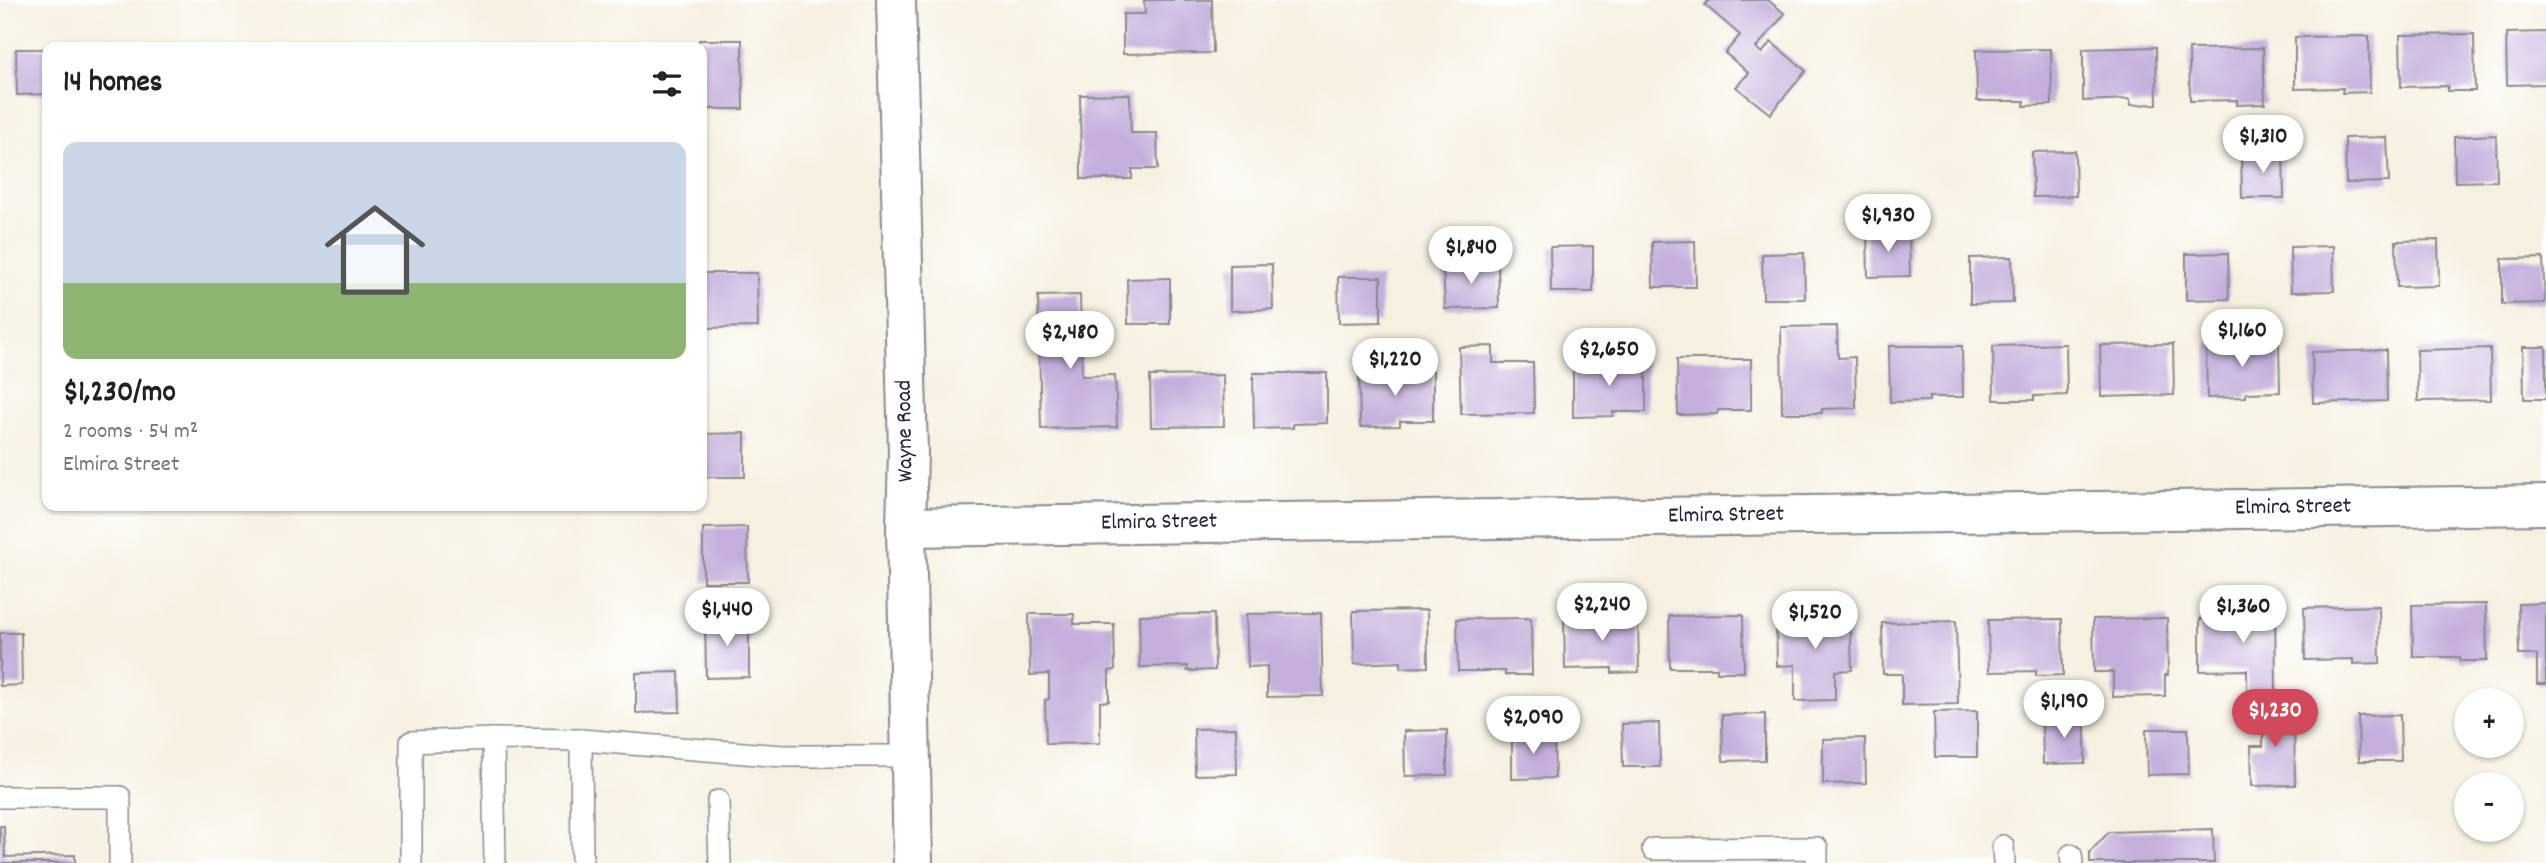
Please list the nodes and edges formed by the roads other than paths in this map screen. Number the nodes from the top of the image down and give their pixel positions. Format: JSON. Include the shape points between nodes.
{"nodes":[{"id":1,"x":897,"y":0,"type":"edge"},
{"id":2,"x":2546,"y":505,"type":"edge"},
{"id":3,"x":906,"y":527,"type":"junction"},
{"id":4,"x":493,"y":739,"type":"junction"},
{"id":5,"x":581,"y":740,"type":"junction"},
{"id":6,"x":911,"y":756,"type":"junction"},
{"id":7,"x":0,"y":797,"type":"edge"},
{"id":8,"x":718,"y":801,"type":"dead end"},
{"id":9,"x":1653,"y":849,"type":"dead end"},
{"id":10,"x":120,"y":863,"type":"edge"},
{"id":11,"x":411,"y":863,"type":"edge"},
{"id":12,"x":495,"y":863,"type":"edge"},
{"id":13,"x":582,"y":863,"type":"edge"},
{"id":14,"x":720,"y":863,"type":"edge"},
{"id":15,"x":913,"y":863,"type":"edge"},
{"id":16,"x":1817,"y":863,"type":"edge"}],
"edges":[{"from":1,"to":3,"type":"street","name":"Wayne Road"},
{"from":2,"to":3,"type":"street","name":"Elmira Street"},
{"from":3,"to":6,"type":"street","name":"Wayne Road"},
{"from":4,"to":5,"type":"lane"},
{"from":4,"to":11,"type":"lane","via":[[411,742]]},
{"from":4,"to":12,"type":"lane"},
{"from":5,"to":6,"type":"lane","via":[[782,756]]},
{"from":5,"to":13,"type":"lane"},
{"from":6,"to":15,"type":"street","name":"Wayne Road"},
{"from":7,"to":10,"type":"lane","via":[[120,797]]},
{"from":8,"to":14,"type":"lane"},
{"from":9,"to":16,"type":"lane","via":[[1817,848]]}]}
